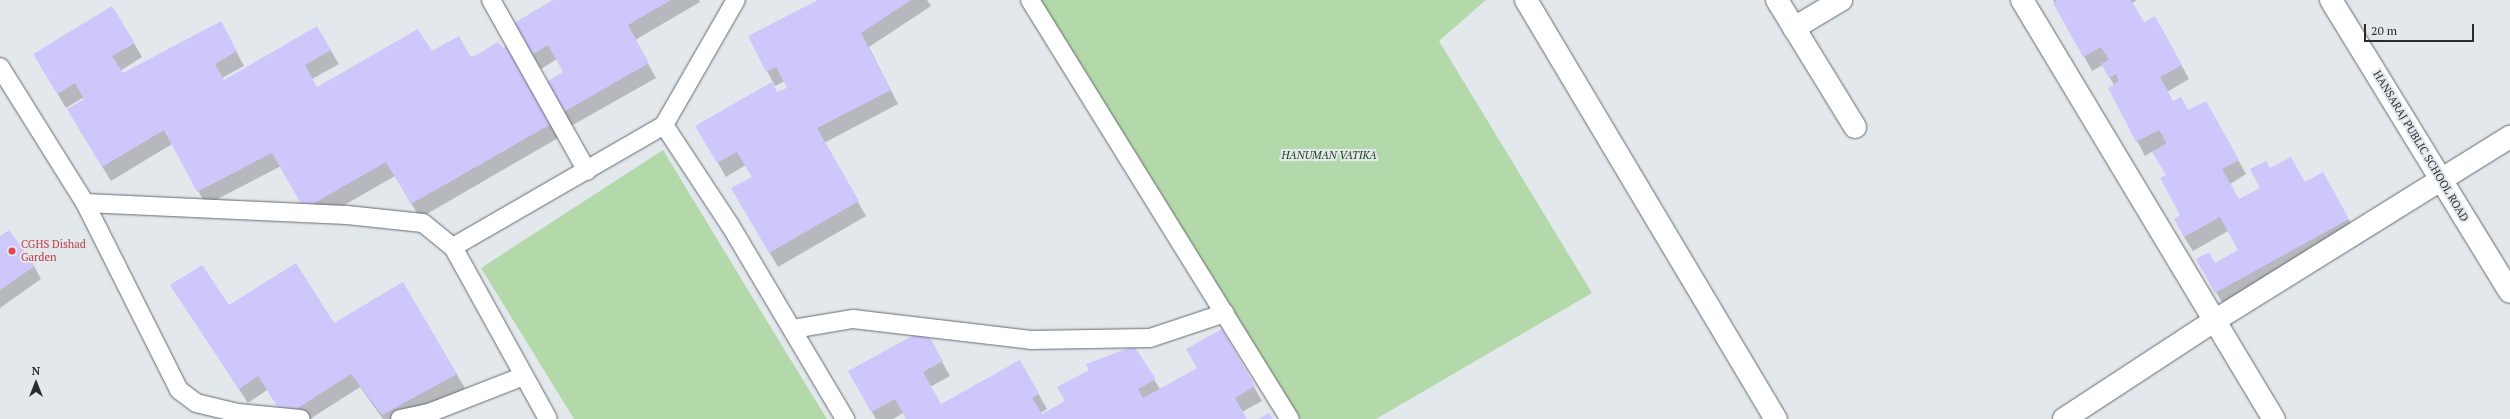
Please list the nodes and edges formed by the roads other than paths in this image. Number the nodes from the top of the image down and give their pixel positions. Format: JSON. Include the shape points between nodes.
{"nodes":[{"id":1,"x":491,"y":0,"type":"edge"},
{"id":2,"x":736,"y":0,"type":"edge"},
{"id":3,"x":1030,"y":0,"type":"edge"},
{"id":4,"x":1526,"y":0,"type":"edge"},
{"id":5,"x":1777,"y":0,"type":"edge"},
{"id":6,"x":1841,"y":0,"type":"edge"},
{"id":7,"x":2022,"y":0,"type":"edge"},
{"id":8,"x":2331,"y":0,"type":"edge"},
{"id":9,"x":1794,"y":28,"type":"junction"},
{"id":10,"x":0,"y":67,"type":"edge"},
{"id":11,"x":664,"y":125,"type":"junction"},
{"id":12,"x":1855,"y":127,"type":"dead end"},
{"id":13,"x":2510,"y":137,"type":"edge"},
{"id":14,"x":587,"y":170,"type":"junction"},
{"id":15,"x":2441,"y":179,"type":"junction"},
{"id":16,"x":85,"y":203,"type":"junction"},
{"id":17,"x":453,"y":248,"type":"junction"},
{"id":18,"x":2510,"y":292,"type":"edge"},
{"id":19,"x":1225,"y":313,"type":"junction"},
{"id":20,"x":2214,"y":321,"type":"junction"},
{"id":21,"x":793,"y":329,"type":"junction"},
{"id":22,"x":524,"y":376,"type":"junction"},
{"id":23,"x":301,"y":419,"type":"edge"},
{"id":24,"x":400,"y":419,"type":"edge"},
{"id":25,"x":548,"y":419,"type":"edge"},
{"id":26,"x":845,"y":419,"type":"edge"},
{"id":27,"x":1290,"y":419,"type":"edge"},
{"id":28,"x":1776,"y":419,"type":"edge"},
{"id":29,"x":2064,"y":419,"type":"edge"},
{"id":30,"x":2274,"y":419,"type":"edge"}],
"edges":[{"from":1,"to":14,"type":"lane"},
{"from":2,"to":11,"type":"lane"},
{"from":3,"to":19,"type":"lane"},
{"from":4,"to":28,"type":"street"},
{"from":5,"to":9,"type":"street"},
{"from":6,"to":9,"type":"street"},
{"from":7,"to":20,"type":"street"},
{"from":8,"to":15,"type":"street","name":"HANSARAJ PUBLIC SCHOOL ROAD"},
{"from":9,"to":12,"type":"street"},
{"from":10,"to":16,"type":"lane"},
{"from":11,"to":14,"type":"lane"},
{"from":11,"to":21,"type":"lane","via":[[730,225]]},
{"from":13,"to":15,"type":"street"},
{"from":14,"to":17,"type":"lane"},
{"from":15,"to":18,"type":"street","name":"HANSARAJ PUBLIC SCHOOL ROAD"},
{"from":15,"to":20,"type":"street"},
{"from":16,"to":17,"type":"lane","via":[[399,219],[423,223]]},
{"from":16,"to":23,"type":"lane","via":[[179,390],[196,402],[238,413]]},
{"from":17,"to":22,"type":"lane"},
{"from":19,"to":21,"type":"lane","via":[[1150,338],[1031,340],[853,319]]},
{"from":19,"to":27,"type":"lane"},
{"from":20,"to":29,"type":"street"},
{"from":20,"to":30,"type":"street"},
{"from":21,"to":26,"type":"lane"},
{"from":22,"to":24,"type":"lane","via":[[429,413]]},
{"from":22,"to":25,"type":"lane"}]}
